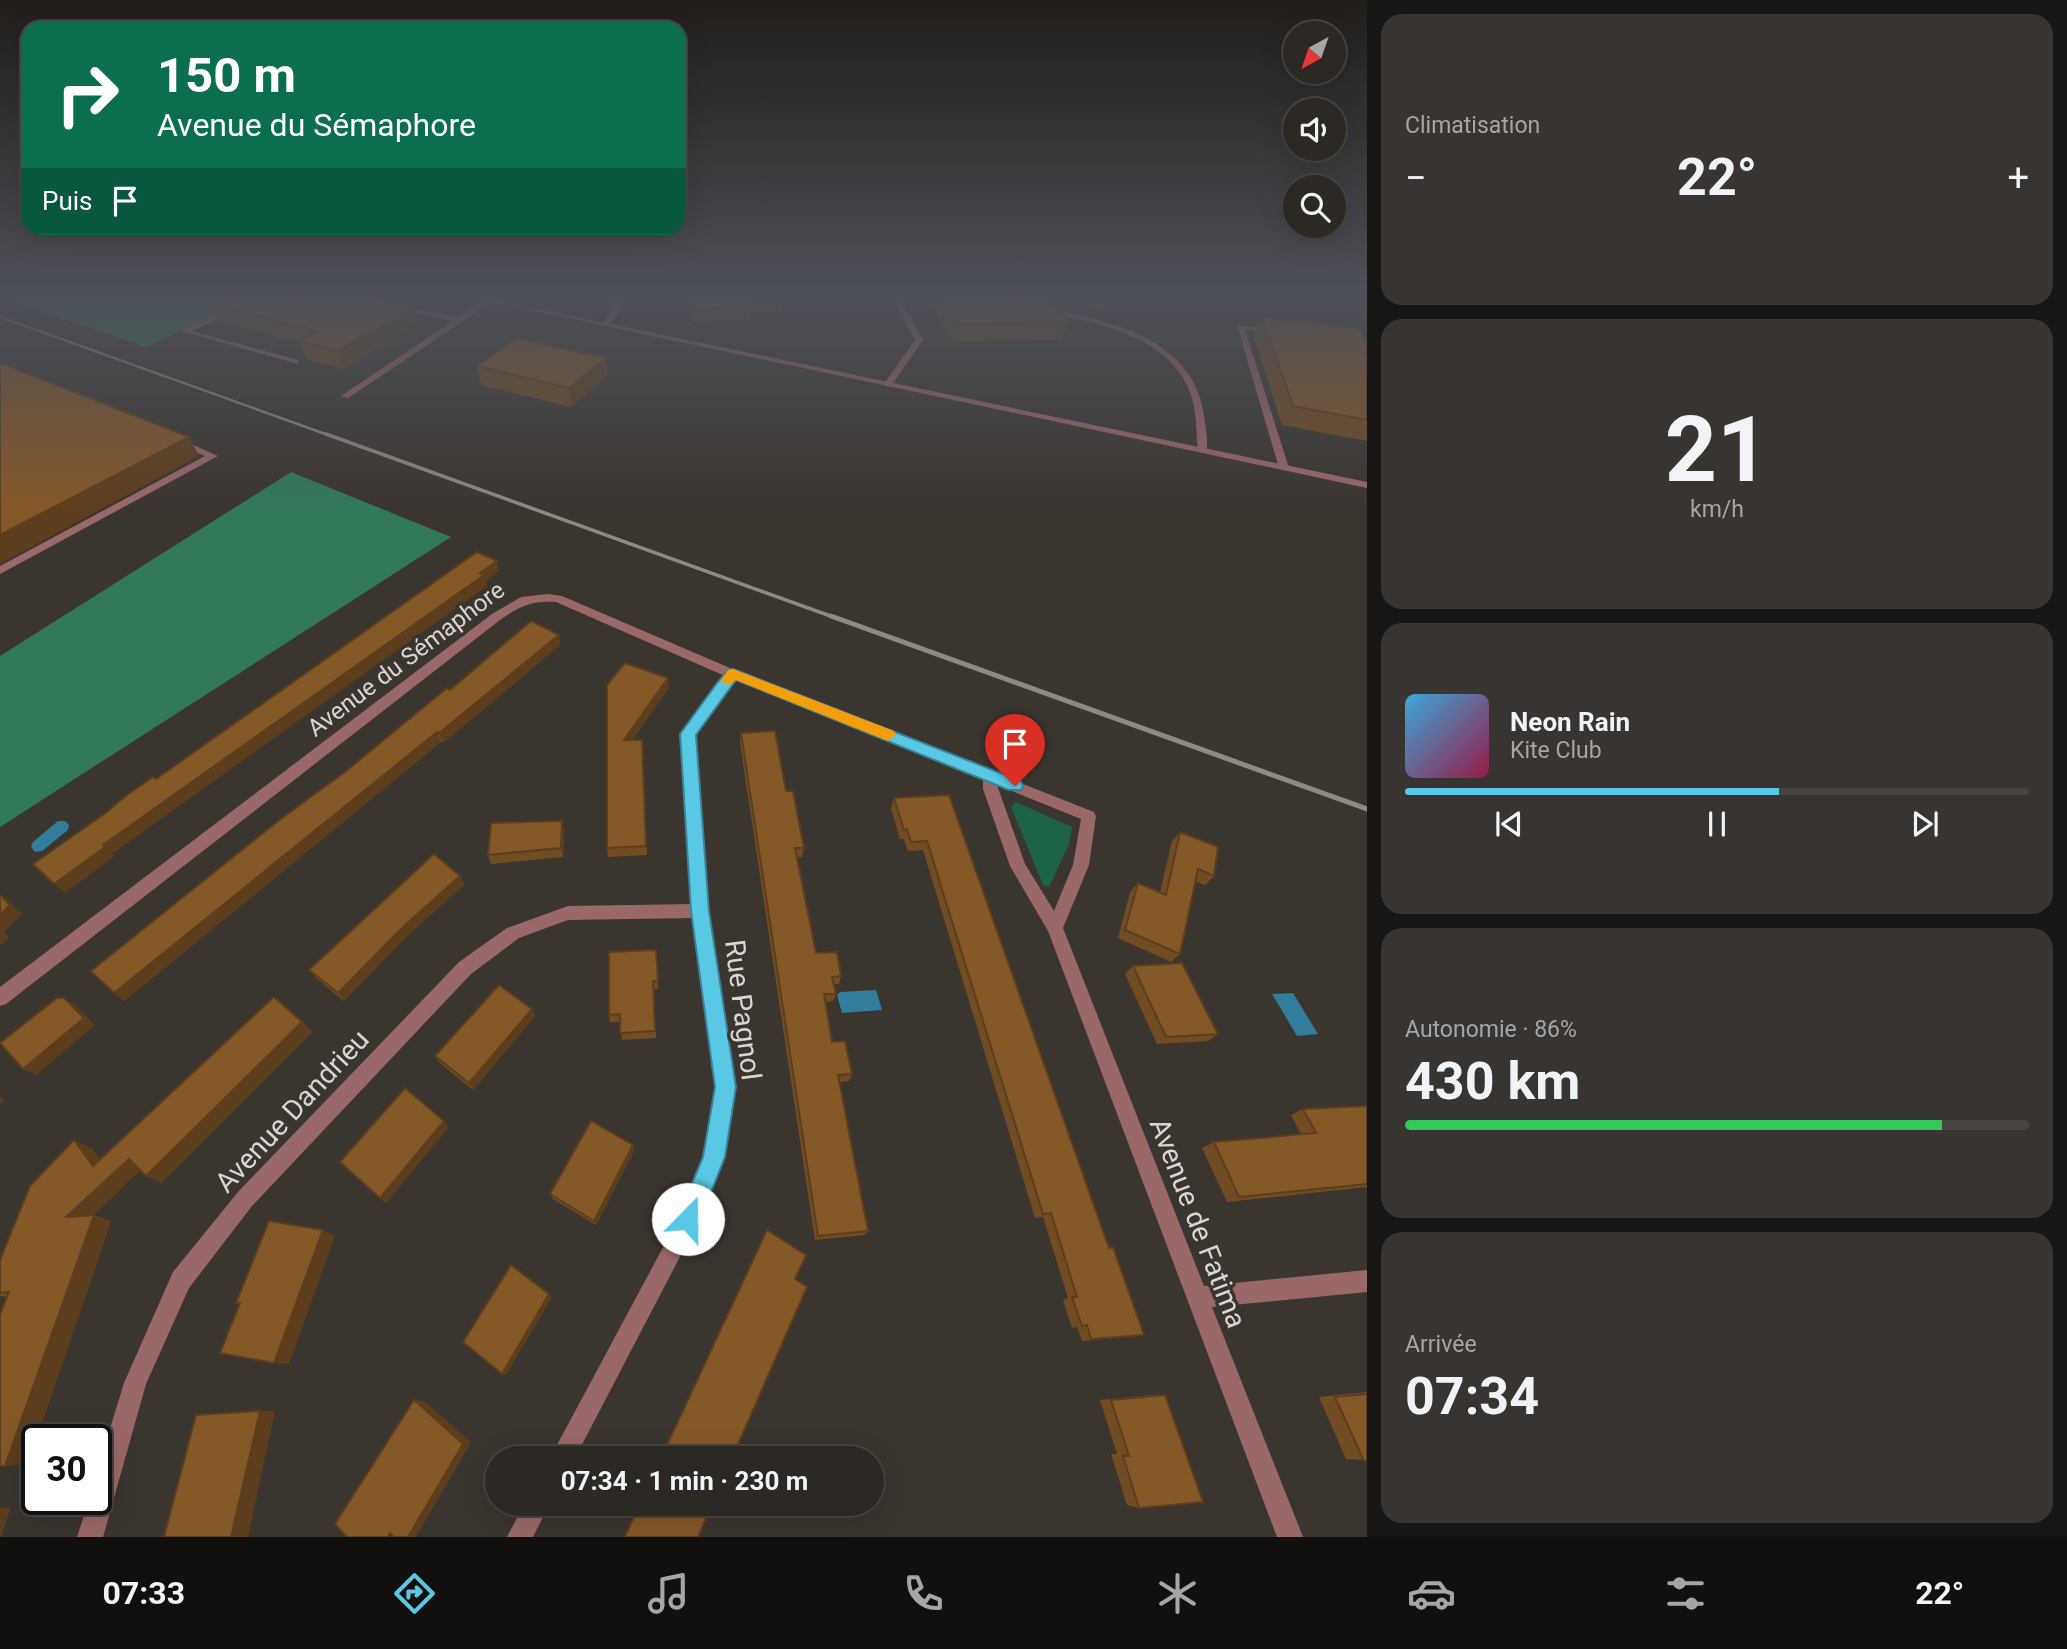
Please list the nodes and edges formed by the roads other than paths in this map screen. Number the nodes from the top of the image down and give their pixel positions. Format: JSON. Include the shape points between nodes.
{"nodes":[{"id":1,"x":392,"y":366,"type":"edge"},
{"id":2,"x":802,"y":366,"type":"edge"},
{"id":3,"x":901,"y":366,"type":"edge"},
{"id":4,"x":1178,"y":366,"type":"edge"},
{"id":5,"x":1252,"y":366,"type":"edge"},
{"id":6,"x":888,"y":384,"type":"junction"},
{"id":7,"x":345,"y":396,"type":"dead end"},
{"id":8,"x":163,"y":436,"type":"edge"},
{"id":9,"x":1203,"y":451,"type":"junction"},
{"id":10,"x":1284,"y":468,"type":"junction"},
{"id":11,"x":1367,"y":485,"type":"edge"},
{"id":12,"x":0,"y":571,"type":"edge"},
{"id":13,"x":733,"y":674,"type":"junction"},
{"id":14,"x":990,"y":776,"type":"junction"},
{"id":15,"x":700,"y":911,"type":"junction"},
{"id":16,"x":1055,"y":928,"type":"junction"},
{"id":17,"x":0,"y":998,"type":"edge"},
{"id":18,"x":1367,"y":1281,"type":"edge"},
{"id":19,"x":1197,"y":1298,"type":"junction"},
{"id":20,"x":568,"y":1446,"type":"edge"},
{"id":21,"x":531,"y":1516,"type":"edge"},
{"id":22,"x":90,"y":1537,"type":"edge"},
{"id":23,"x":520,"y":1537,"type":"edge"},
{"id":24,"x":1290,"y":1537,"type":"edge"}],
"edges":[{"from":1,"to":7,"type":"street"},
{"from":2,"to":6,"type":"street"},
{"from":3,"to":6,"type":"street"},
{"from":4,"to":9,"type":"street","via":[[1194,391]]},
{"from":5,"to":10,"type":"street"},
{"from":6,"to":9,"type":"street"},
{"from":8,"to":12,"type":"street","via":[[213,456]]},
{"from":9,"to":10,"type":"street"},
{"from":10,"to":11,"type":"street"},
{"from":13,"to":14,"type":"street","name":"Avenue du Sémaphore"},
{"from":13,"to":15,"type":"street","name":"Rue Pagnol","via":[[688,734]]},
{"from":13,"to":17,"type":"street","name":"Avenue du Sémaphore","via":[[558,599],[524,599]]},
{"from":14,"to":16,"type":"street","name":"Avenue de Fatima","via":[[990,789],[1018,866]]},
{"from":14,"to":16,"type":"street","name":"Avenue du Sémaphore","via":[[1089,816],[1081,865]]},
{"from":15,"to":20,"type":"street","name":"Rue Pagnol","via":[[726,1087],[714,1157],[688,1219]]},
{"from":15,"to":22,"type":"street","name":"Avenue Dandrieu","via":[[568,913],[513,933],[465,968],[245,1199],[181,1280],[135,1383]]},
{"from":16,"to":19,"type":"street","name":"Avenue de Fatima"},
{"from":18,"to":19,"type":"street"},
{"from":19,"to":24,"type":"street","name":"Avenue de Fatima"},
{"from":21,"to":23,"type":"street"}]}
